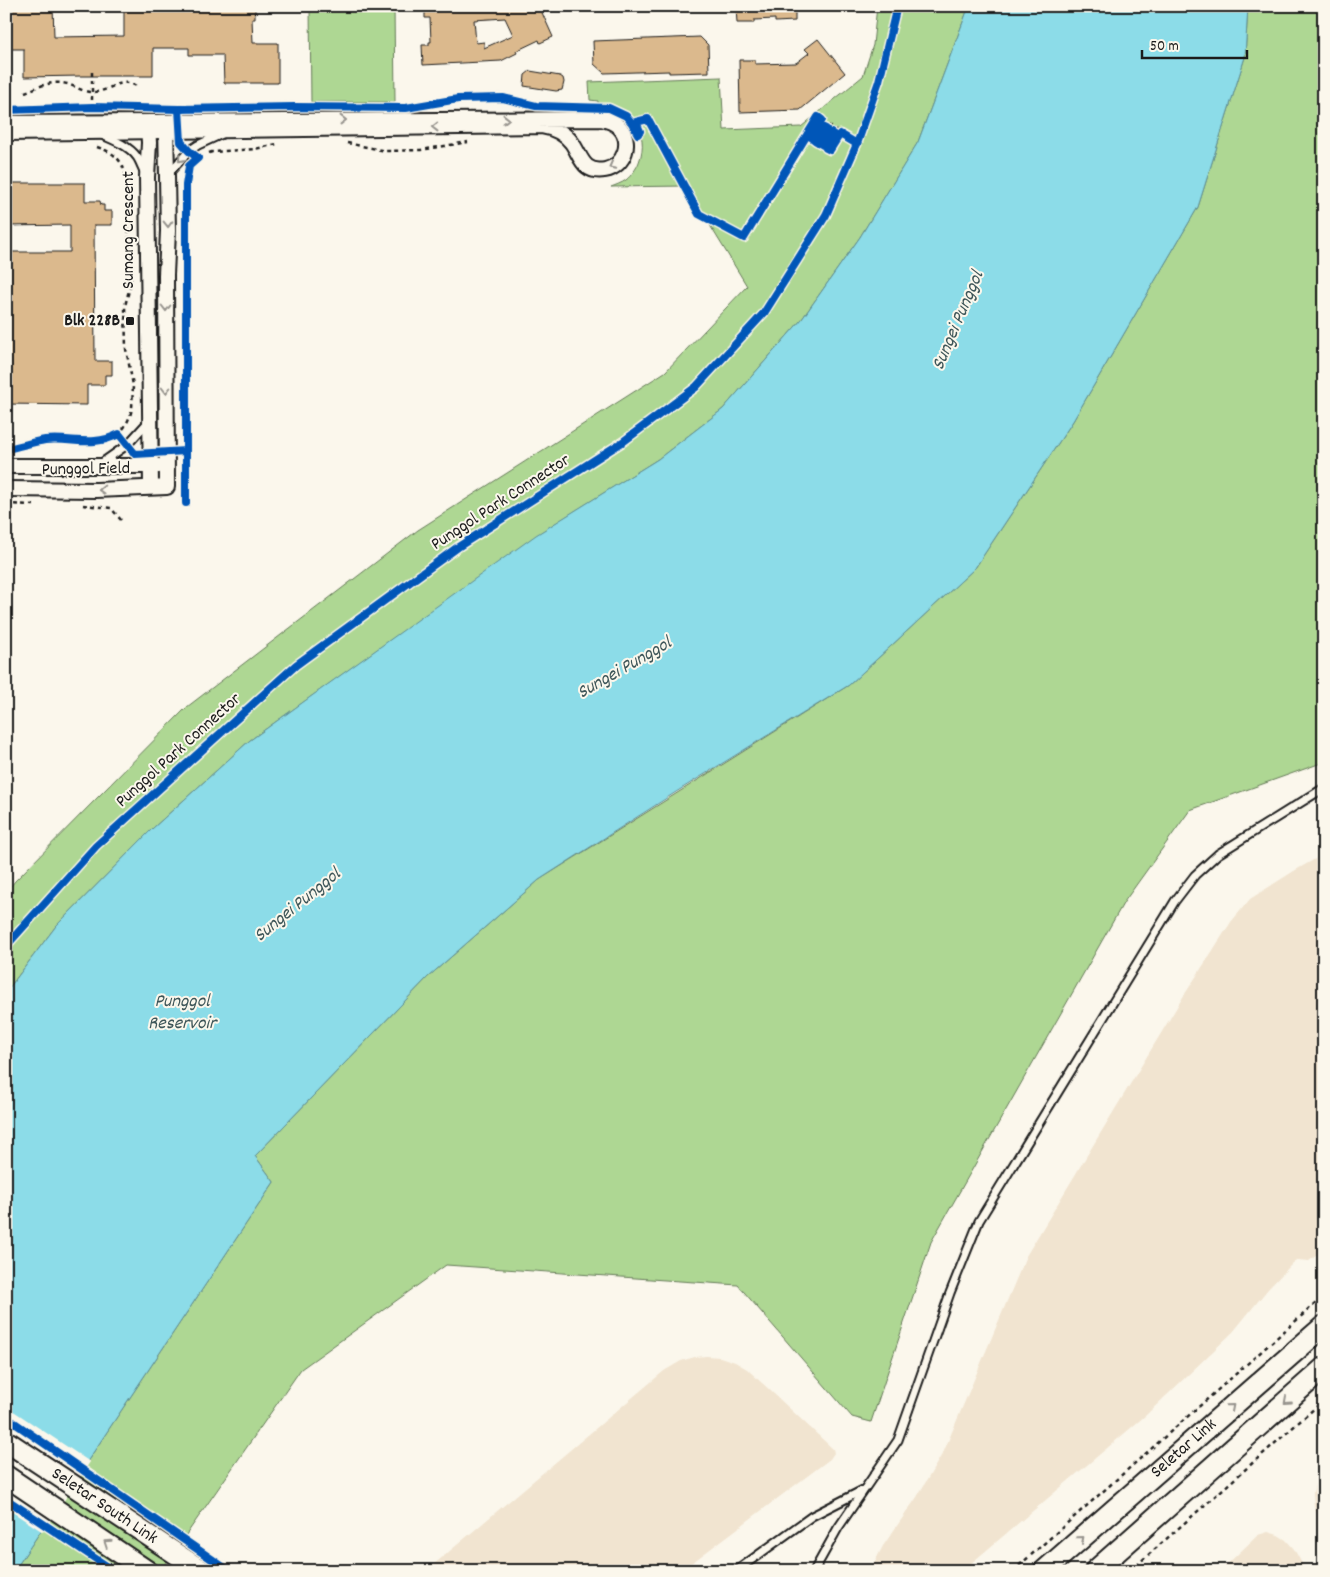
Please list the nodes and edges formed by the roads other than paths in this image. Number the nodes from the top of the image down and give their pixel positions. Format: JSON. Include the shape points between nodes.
{"nodes":[{"id":1,"x":6,"y":123,"type":"edge"},
{"id":2,"x":148,"y":127,"type":"junction"},
{"id":3,"x":166,"y":127,"type":"junction"},
{"id":4,"x":229,"y":131,"type":"junction"},
{"id":5,"x":6,"y":133,"type":"edge"},
{"id":6,"x":95,"y":139,"type":"junction"},
{"id":7,"x":167,"y":176,"type":"junction"},
{"id":8,"x":147,"y":178,"type":"junction"},
{"id":9,"x":150,"y":420,"type":"junction"},
{"id":10,"x":6,"y":466,"type":"edge"},
{"id":11,"x":98,"y":466,"type":"junction"},
{"id":12,"x":150,"y":466,"type":"junction"},
{"id":13,"x":167,"y":466,"type":"junction"},
{"id":14,"x":167,"y":487,"type":"joint"},
{"id":15,"x":6,"y":488,"type":"edge"},
{"id":16,"x":150,"y":488,"type":"junction"},
{"id":17,"x":1324,"y":788,"type":"edge"},
{"id":18,"x":1324,"y":1326,"type":"edge"},
{"id":19,"x":1324,"y":1368,"type":"edge"},
{"id":20,"x":6,"y":1441,"type":"edge"},
{"id":21,"x":6,"y":1476,"type":"edge"},
{"id":22,"x":863,"y":1490,"type":"junction"},
{"id":23,"x":147,"y":1571,"type":"edge"},
{"id":24,"x":202,"y":1571,"type":"edge"},
{"id":25,"x":736,"y":1571,"type":"edge"},
{"id":26,"x":814,"y":1571,"type":"edge"},
{"id":27,"x":1044,"y":1571,"type":"edge"},
{"id":28,"x":1095,"y":1571,"type":"edge"}],
"edges":[{"from":1,"to":2,"type":"street"},
{"from":2,"to":3,"type":"street"},
{"from":2,"to":6,"type":"street"},
{"from":2,"to":8,"type":"street","name":"Sumang Crescent"},
{"from":3,"to":4,"type":"street"},
{"from":3,"to":4,"type":"street","one_way":true,"via":[[602,119],[618,126],[626,142],[621,160],[605,170],[596,170],[580,160],[572,143],[552,128]]},
{"from":3,"to":7,"type":"street","name":"Sumang Crescent"},
{"from":4,"to":7,"type":"lane","one_way":true,"via":[[189,151]]},
{"from":5,"to":6,"type":"street"},
{"from":6,"to":8,"type":"lane","via":[[117,142],[134,154]]},
{"from":7,"to":13,"type":"street","name":"Sumang Crescent","one_way":true},
{"from":8,"to":9,"type":"street","name":"Sumang Crescent"},
{"from":9,"to":11,"type":"lane","via":[[127,445]]},
{"from":9,"to":12,"type":"street","name":"Sumang Crescent"},
{"from":10,"to":11,"type":"street","name":"Punggol Field"},
{"from":11,"to":12,"type":"street","name":"Punggol Field"},
{"from":12,"to":13,"type":"street","name":"Punggol Field"},
{"from":12,"to":16,"type":"street","name":"Sumang Crescent"},
{"from":13,"to":14,"type":"street","name":"Sumang Crescent"},
{"from":14,"to":16,"type":"street","name":"Punggol Field"},
{"from":16,"to":15,"type":"street","name":"Punggol Field","one_way":true},
{"from":17,"to":22,"type":"lane","via":[[1218,854],[1174,901],[979,1221],[898,1440]]},
{"from":27,"to":18,"type":"main road","name":"Seletar Link","one_way":true},
{"from":19,"to":28,"type":"main road","name":"Seletar Link","one_way":true},
{"from":20,"to":24,"type":"main road","name":"Seletar South Link"},
{"from":23,"to":21,"type":"main road","name":"Seletar South Link","one_way":true},
{"from":22,"to":25,"type":"lane","via":[[812,1516]]},
{"from":22,"to":26,"type":"lane"}]}
